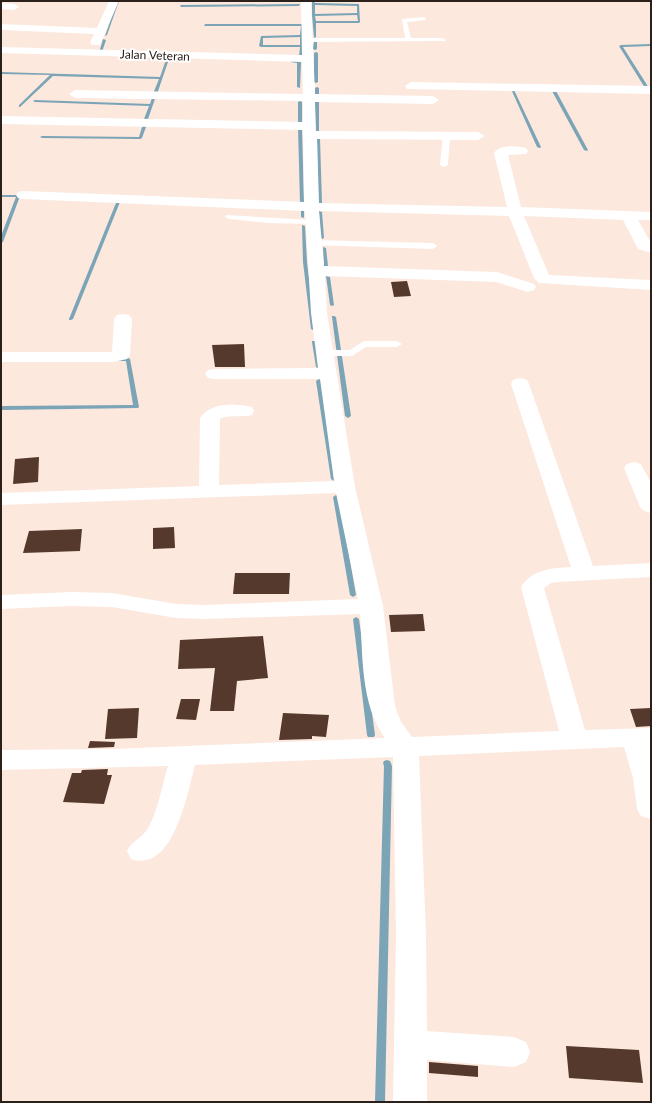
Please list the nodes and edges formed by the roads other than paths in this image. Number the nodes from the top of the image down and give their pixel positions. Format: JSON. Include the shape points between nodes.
{"nodes":[{"id":1,"x":306,"y":1,"type":"edge"},
{"id":2,"x":113,"y":3,"type":"dead end"},
{"id":3,"x":1,"y":6,"type":"edge"},
{"id":4,"x":14,"y":7,"type":"dead end"},
{"id":5,"x":424,"y":19,"type":"dead end"},
{"id":6,"x":1,"y":27,"type":"edge"},
{"id":7,"x":100,"y":31,"type":"junction"},
{"id":8,"x":308,"y":40,"type":"junction"},
{"id":9,"x":408,"y":40,"type":"junction"},
{"id":10,"x":443,"y":40,"type":"dead end"},
{"id":11,"x":1,"y":50,"type":"edge"},
{"id":12,"x":91,"y":53,"type":"junction"},
{"id":13,"x":308,"y":59,"type":"junction"},
{"id":14,"x":396,"y":86,"type":"dead end"},
{"id":15,"x":312,"y":90,"type":"junction"},
{"id":16,"x":651,"y":90,"type":"edge"},
{"id":17,"x":75,"y":94,"type":"dead end"},
{"id":18,"x":433,"y":100,"type":"dead end"},
{"id":19,"x":1,"y":120,"type":"edge"},
{"id":20,"x":309,"y":131,"type":"junction"},
{"id":21,"x":446,"y":136,"type":"junction"},
{"id":22,"x":478,"y":136,"type":"dead end"},
{"id":23,"x":521,"y":151,"type":"dead end"},
{"id":24,"x":444,"y":164,"type":"dead end"},
{"id":25,"x":23,"y":195,"type":"dead end"},
{"id":26,"x":515,"y":212,"type":"junction"},
{"id":27,"x":312,"y":214,"type":"junction"},
{"id":28,"x":628,"y":215,"type":"junction"},
{"id":29,"x":651,"y":216,"type":"edge"},
{"id":30,"x":229,"y":217,"type":"dead end"},
{"id":31,"x":313,"y":243,"type":"junction"},
{"id":32,"x":433,"y":246,"type":"dead end"},
{"id":33,"x":651,"y":248,"type":"edge"},
{"id":34,"x":315,"y":271,"type":"junction"},
{"id":35,"x":651,"y":285,"type":"edge"},
{"id":36,"x":528,"y":287,"type":"dead end"},
{"id":37,"x":123,"y":319,"type":"dead end"},
{"id":38,"x":397,"y":344,"type":"dead end"},
{"id":39,"x":326,"y":354,"type":"junction"},
{"id":40,"x":1,"y":357,"type":"edge"},
{"id":41,"x":329,"y":373,"type":"junction"},
{"id":42,"x":214,"y":374,"type":"dead end"},
{"id":43,"x":520,"y":384,"type":"dead end"},
{"id":44,"x":245,"y":411,"type":"dead end"},
{"id":45,"x":634,"y":468,"type":"dead end"},
{"id":46,"x":345,"y":487,"type":"junction"},
{"id":47,"x":208,"y":492,"type":"junction"},
{"id":48,"x":1,"y":499,"type":"edge"},
{"id":49,"x":651,"y":507,"type":"edge"},
{"id":50,"x":651,"y":570,"type":"edge"},
{"id":51,"x":584,"y":573,"type":"junction"},
{"id":52,"x":1,"y":602,"type":"edge"},
{"id":53,"x":371,"y":606,"type":"junction"},
{"id":54,"x":642,"y":737,"type":"edge"},
{"id":55,"x":574,"y":739,"type":"junction"},
{"id":56,"x":406,"y":748,"type":"junction"},
{"id":57,"x":184,"y":756,"type":"junction"},
{"id":58,"x":1,"y":760,"type":"edge"},
{"id":59,"x":651,"y":809,"type":"edge"},
{"id":60,"x":141,"y":851,"type":"dead end"},
{"id":61,"x":411,"y":1044,"type":"junction"},
{"id":62,"x":514,"y":1052,"type":"dead end"},
{"id":63,"x":410,"y":1102,"type":"edge"}],
"edges":[{"from":1,"to":8,"type":"street"},
{"from":2,"to":7,"type":"street"},
{"from":3,"to":4,"type":"street"},
{"from":5,"to":9,"type":"lane","via":[[404,20]]},
{"from":6,"to":7,"type":"street"},
{"from":7,"to":12,"type":"street"},
{"from":8,"to":9,"type":"lane"},
{"from":8,"to":13,"type":"street"},
{"from":9,"to":10,"type":"lane"},
{"from":11,"to":12,"type":"street","name":"Jalan Veteran"},
{"from":12,"to":13,"type":"street","name":"Jalan Veteran"},
{"from":13,"to":15,"type":"street"},
{"from":14,"to":16,"type":"street"},
{"from":15,"to":17,"type":"street"},
{"from":15,"to":18,"type":"street"},
{"from":15,"to":20,"type":"street"},
{"from":19,"to":20,"type":"street"},
{"from":20,"to":21,"type":"street"},
{"from":20,"to":27,"type":"street"},
{"from":21,"to":22,"type":"street"},
{"from":21,"to":24,"type":"lane"},
{"from":23,"to":26,"type":"street","via":[[500,153]]},
{"from":25,"to":27,"type":"street"},
{"from":26,"to":27,"type":"street"},
{"from":26,"to":28,"type":"street"},
{"from":26,"to":35,"type":"street","via":[[545,280]]},
{"from":27,"to":30,"type":"lane","via":[[268,221]]},
{"from":27,"to":31,"type":"street"},
{"from":28,"to":29,"type":"street"},
{"from":28,"to":33,"type":"street","via":[[642,246]]},
{"from":31,"to":32,"type":"lane"},
{"from":31,"to":34,"type":"street"},
{"from":34,"to":36,"type":"street","via":[[497,277]]},
{"from":34,"to":39,"type":"street"},
{"from":37,"to":40,"type":"street","via":[[121,355]]},
{"from":38,"to":39,"type":"lane","via":[[368,343],[359,346],[352,353]]},
{"from":39,"to":41,"type":"street"},
{"from":41,"to":42,"type":"street"},
{"from":41,"to":46,"type":"street"},
{"from":43,"to":51,"type":"street"},
{"from":44,"to":47,"type":"street","via":[[222,411],[210,418]]},
{"from":45,"to":49,"type":"street"},
{"from":46,"to":47,"type":"street"},
{"from":46,"to":53,"type":"street"},
{"from":47,"to":48,"type":"street"},
{"from":50,"to":51,"type":"street"},
{"from":51,"to":55,"type":"street","via":[[545,577],[536,581],[532,587]]},
{"from":52,"to":53,"type":"street","via":[[112,600],[176,611],[204,612]]},
{"from":53,"to":56,"type":"street","via":[[382,706],[389,726]]},
{"from":54,"to":55,"type":"street"},
{"from":54,"to":59,"type":"street"},
{"from":55,"to":56,"type":"street"},
{"from":56,"to":57,"type":"street"},
{"from":56,"to":61,"type":"street","via":[[412,935]]},
{"from":57,"to":58,"type":"street"},
{"from":57,"to":60,"type":"street","via":[[164,824],[155,840]]},
{"from":61,"to":62,"type":"street"},
{"from":61,"to":63,"type":"street"}]}
